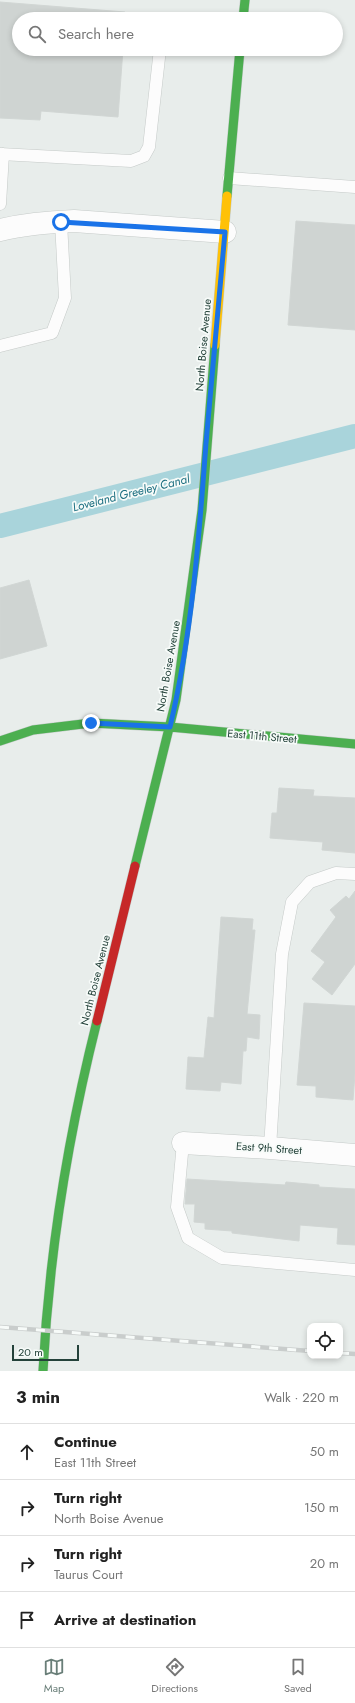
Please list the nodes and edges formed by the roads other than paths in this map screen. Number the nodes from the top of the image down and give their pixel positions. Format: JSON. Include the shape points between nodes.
{"nodes":[{"id":1,"x":244,"y":0,"type":"edge"},
{"id":2,"x":243,"y":12,"type":"edge"},
{"id":3,"x":159,"y":56,"type":"edge"},
{"id":4,"x":239,"y":56,"type":"edge"},
{"id":5,"x":1,"y":154,"type":"edge"},
{"id":6,"x":229,"y":178,"type":"junction"},
{"id":7,"x":355,"y":187,"type":"edge"},
{"id":8,"x":0,"y":204,"type":"edge"},
{"id":9,"x":61,"y":222,"type":"junction"},
{"id":10,"x":0,"y":230,"type":"edge"},
{"id":11,"x":225,"y":232,"type":"junction"},
{"id":12,"x":0,"y":346,"type":"edge"},
{"id":13,"x":170,"y":727,"type":"junction"},
{"id":14,"x":0,"y":742,"type":"edge"},
{"id":15,"x":355,"y":744,"type":"edge"},
{"id":16,"x":355,"y":874,"type":"edge"},
{"id":17,"x":183,"y":1143,"type":"joint"},
{"id":18,"x":270,"y":1148,"type":"junction"},
{"id":19,"x":355,"y":1155,"type":"edge"},
{"id":20,"x":355,"y":1270,"type":"edge"},
{"id":21,"x":42,"y":1371,"type":"edge"}],
"edges":[{"from":1,"to":2,"type":"street"},
{"from":3,"to":5,"type":"lane","via":[[149,147],[144,156],[131,161]]},
{"from":4,"to":6,"type":"street","name":"North Boise Avenue"},
{"from":5,"to":8,"type":"lane"},
{"from":6,"to":7,"type":"lane"},
{"from":6,"to":11,"type":"street","name":"North Boise Avenue"},
{"from":9,"to":10,"type":"street","via":[[17,225]]},
{"from":9,"to":11,"type":"street"},
{"from":9,"to":12,"type":"lane","via":[[65,298],[52,333]]},
{"from":11,"to":13,"type":"street","name":"North Boise Avenue","via":[[202,510],[184,654]]},
{"from":13,"to":14,"type":"street","name":"East 11th Street","via":[[91,723],[33,730]]},
{"from":13,"to":15,"type":"street","name":"East 11th Street"},
{"from":13,"to":21,"type":"street","name":"North Boise Avenue","via":[[89,1052],[58,1214]]},
{"from":16,"to":18,"type":"lane","via":[[336,873],[310,882],[292,902],[282,954]]},
{"from":17,"to":18,"type":"street","name":"East 9th Street"},
{"from":17,"to":20,"type":"lane","via":[[177,1207],[188,1238],[222,1258]]},
{"from":18,"to":19,"type":"street","name":"East 9th Street"}]}
